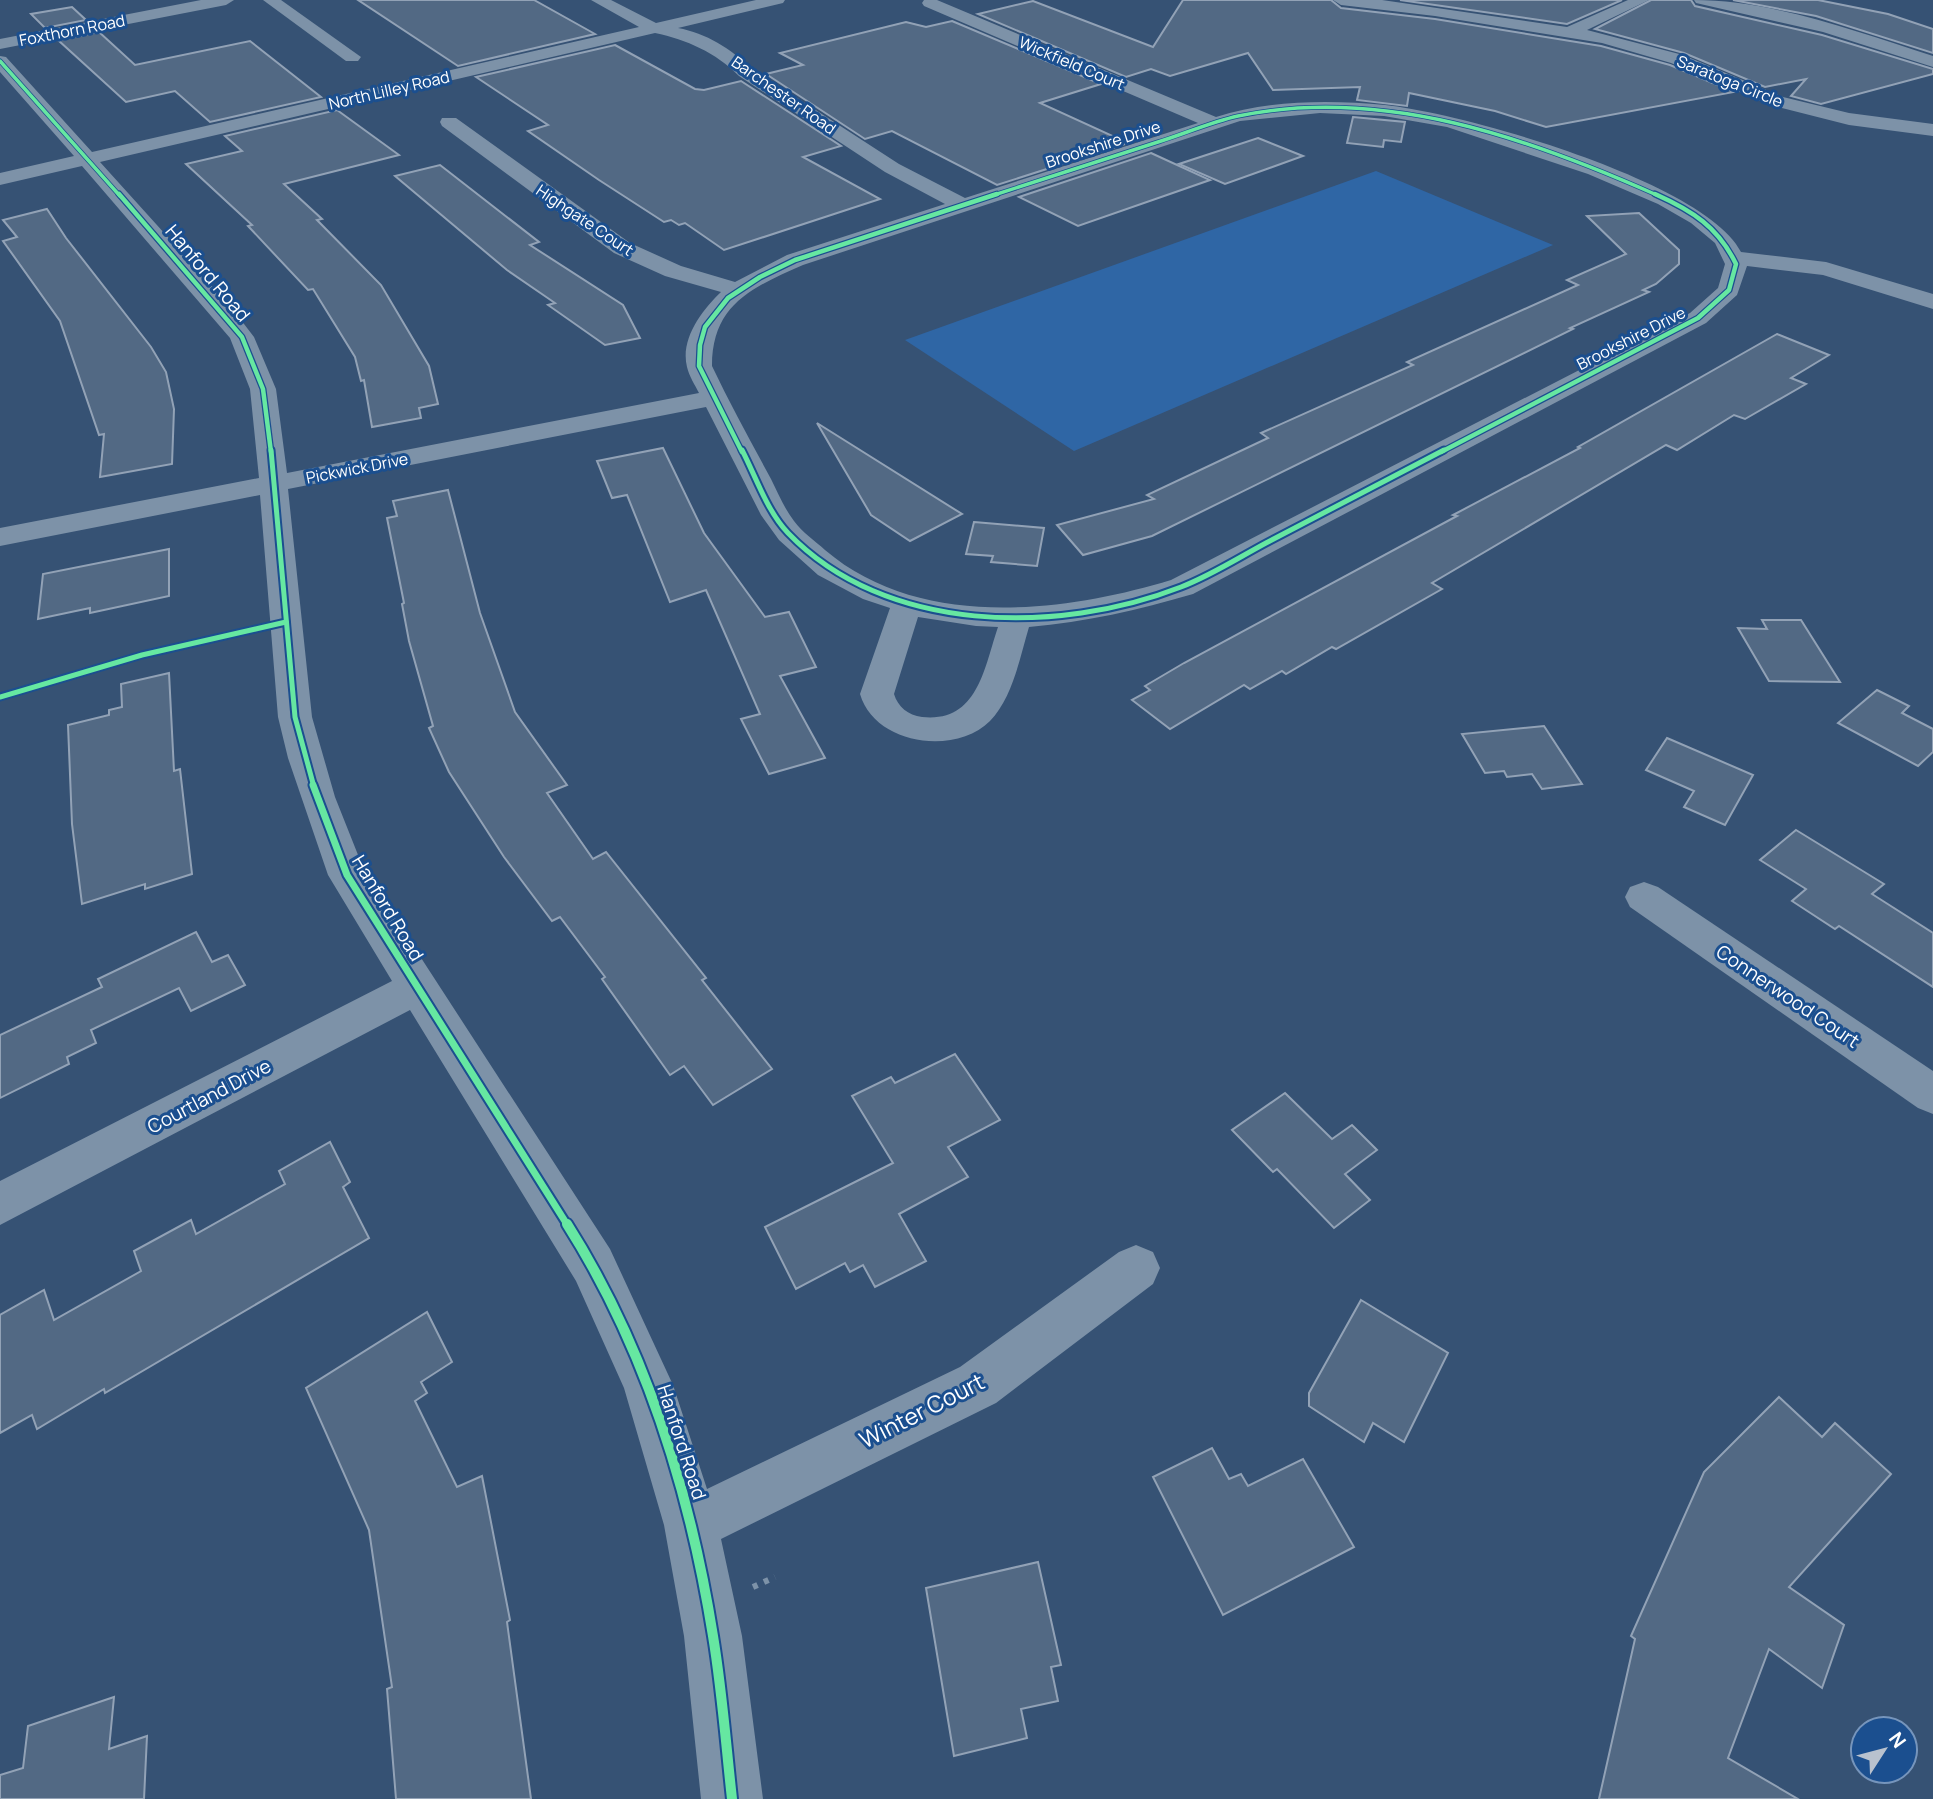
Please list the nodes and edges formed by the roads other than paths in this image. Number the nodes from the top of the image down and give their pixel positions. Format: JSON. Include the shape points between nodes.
{"nodes":[{"id":1,"x":226,"y":0,"type":"edge"},
{"id":2,"x":271,"y":0,"type":"edge"},
{"id":3,"x":599,"y":0,"type":"edge"},
{"id":4,"x":777,"y":0,"type":"edge"},
{"id":5,"x":1341,"y":0,"type":"edge"},
{"id":6,"x":1641,"y":0,"type":"edge"},
{"id":7,"x":1702,"y":0,"type":"edge"},
{"id":8,"x":930,"y":3,"type":"dead end"},
{"id":9,"x":654,"y":29,"type":"junction"},
{"id":10,"x":1570,"y":32,"type":"junction"},
{"id":11,"x":0,"y":44,"type":"edge"},
{"id":12,"x":681,"y":53,"type":"dead end"},
{"id":13,"x":352,"y":57,"type":"dead end"},
{"id":14,"x":0,"y":61,"type":"edge"},
{"id":15,"x":1933,"y":62,"type":"edge"},
{"id":16,"x":713,"y":66,"type":"dead end"},
{"id":17,"x":745,"y":72,"type":"junction"},
{"id":18,"x":449,"y":122,"type":"dead end"},
{"id":19,"x":1214,"y":123,"type":"junction"},
{"id":20,"x":1933,"y":130,"type":"edge"},
{"id":21,"x":88,"y":158,"type":"junction"},
{"id":22,"x":0,"y":180,"type":"edge"},
{"id":23,"x":962,"y":205,"type":"junction"},
{"id":24,"x":1735,"y":258,"type":"junction"},
{"id":25,"x":737,"y":290,"type":"junction"},
{"id":26,"x":1933,"y":302,"type":"edge"},
{"id":27,"x":714,"y":398,"type":"junction"},
{"id":28,"x":273,"y":484,"type":"junction"},
{"id":29,"x":0,"y":537,"type":"edge"},
{"id":30,"x":907,"y":604,"type":"junction"},
{"id":31,"x":1016,"y":619,"type":"junction"},
{"id":32,"x":1644,"y":897,"type":"dead end"},
{"id":33,"x":417,"y":987,"type":"junction"},
{"id":34,"x":1933,"y":1095,"type":"edge"},
{"id":35,"x":0,"y":1204,"type":"edge"},
{"id":36,"x":1136,"y":1268,"type":"dead end"},
{"id":37,"x":691,"y":1525,"type":"junction"},
{"id":38,"x":732,"y":1799,"type":"edge"}],
"edges":[{"from":1,"to":11,"type":"street","name":"Foxthorn Road"},
{"from":2,"to":13,"type":"street"},
{"from":3,"to":9,"type":"street","name":"Barchester Road"},
{"from":4,"to":9,"type":"street","name":"North Lilley Road"},
{"from":5,"to":10,"type":"street","name":"Saratoga Circle"},
{"from":6,"to":10,"type":"street"},
{"from":7,"to":15,"type":"street","via":[[1827,28]]},
{"from":8,"to":19,"type":"street","name":"Wickfield Court"},
{"from":9,"to":12,"type":"street","via":[[657,40]]},
{"from":9,"to":17,"type":"street","name":"Barchester Road","via":[[689,35],[730,57]]},
{"from":9,"to":21,"type":"street","name":"North Lilley Road"},
{"from":10,"to":20,"type":"street","name":"Saratoga Circle","via":[[1655,51],[1754,93],[1812,110]]},
{"from":14,"to":21,"type":"street","name":"Hanford Road"},
{"from":16,"to":17,"type":"street"},
{"from":17,"to":23,"type":"street","name":"Barchester Road","via":[[873,157]]},
{"from":18,"to":25,"type":"street","name":"Highgate Court","via":[[622,248],[673,271]]},
{"from":19,"to":23,"type":"street","name":"Brookshire Drive"},
{"from":19,"to":24,"type":"street","name":"Brookshire Drive","via":[[1262,111],[1320,107],[1385,110],[1457,124],[1659,194],[1710,225]]},
{"from":21,"to":22,"type":"street","name":"North Lilley Road"},
{"from":21,"to":28,"type":"street","name":"Hanford Road","via":[[242,337],[262,389]]},
{"from":23,"to":25,"type":"street","name":"Brookshire Drive","via":[[795,260]]},
{"from":24,"to":26,"type":"street","via":[[1826,269]]},
{"from":24,"to":31,"type":"street","name":"Brookshire Drive","via":[[1733,288],[1719,305],[1698,318],[1182,587],[1103,611]]},
{"from":25,"to":27,"type":"street","name":"Brookshire Drive","via":[[712,315],[700,339],[699,366]]},
{"from":27,"to":28,"type":"street","name":"Pickwick Drive"},
{"from":27,"to":30,"type":"street","name":"Brookshire Drive","via":[[789,535],[841,576]]},
{"from":28,"to":29,"type":"street","name":"Pickwick Drive"},
{"from":28,"to":33,"type":"street","name":"Hanford Road","via":[[295,717],[305,764],[347,875]]},
{"from":30,"to":31,"type":"street","name":"Brookshire Drive"},
{"from":30,"to":31,"type":"street","via":[[877,694],[889,716],[918,728],[954,726],[971,719],[985,705]]},
{"from":32,"to":34,"type":"street","name":"Connerwood Court"},
{"from":33,"to":35,"type":"street","name":"Courtland Drive"},
{"from":33,"to":37,"type":"street","name":"Hanford Road","via":[[593,1265],[648,1385]]},
{"from":36,"to":37,"type":"street","name":"Winter Court","via":[[978,1385]]},
{"from":37,"to":38,"type":"street","name":"Hanford Road","via":[[713,1636]]}]}
